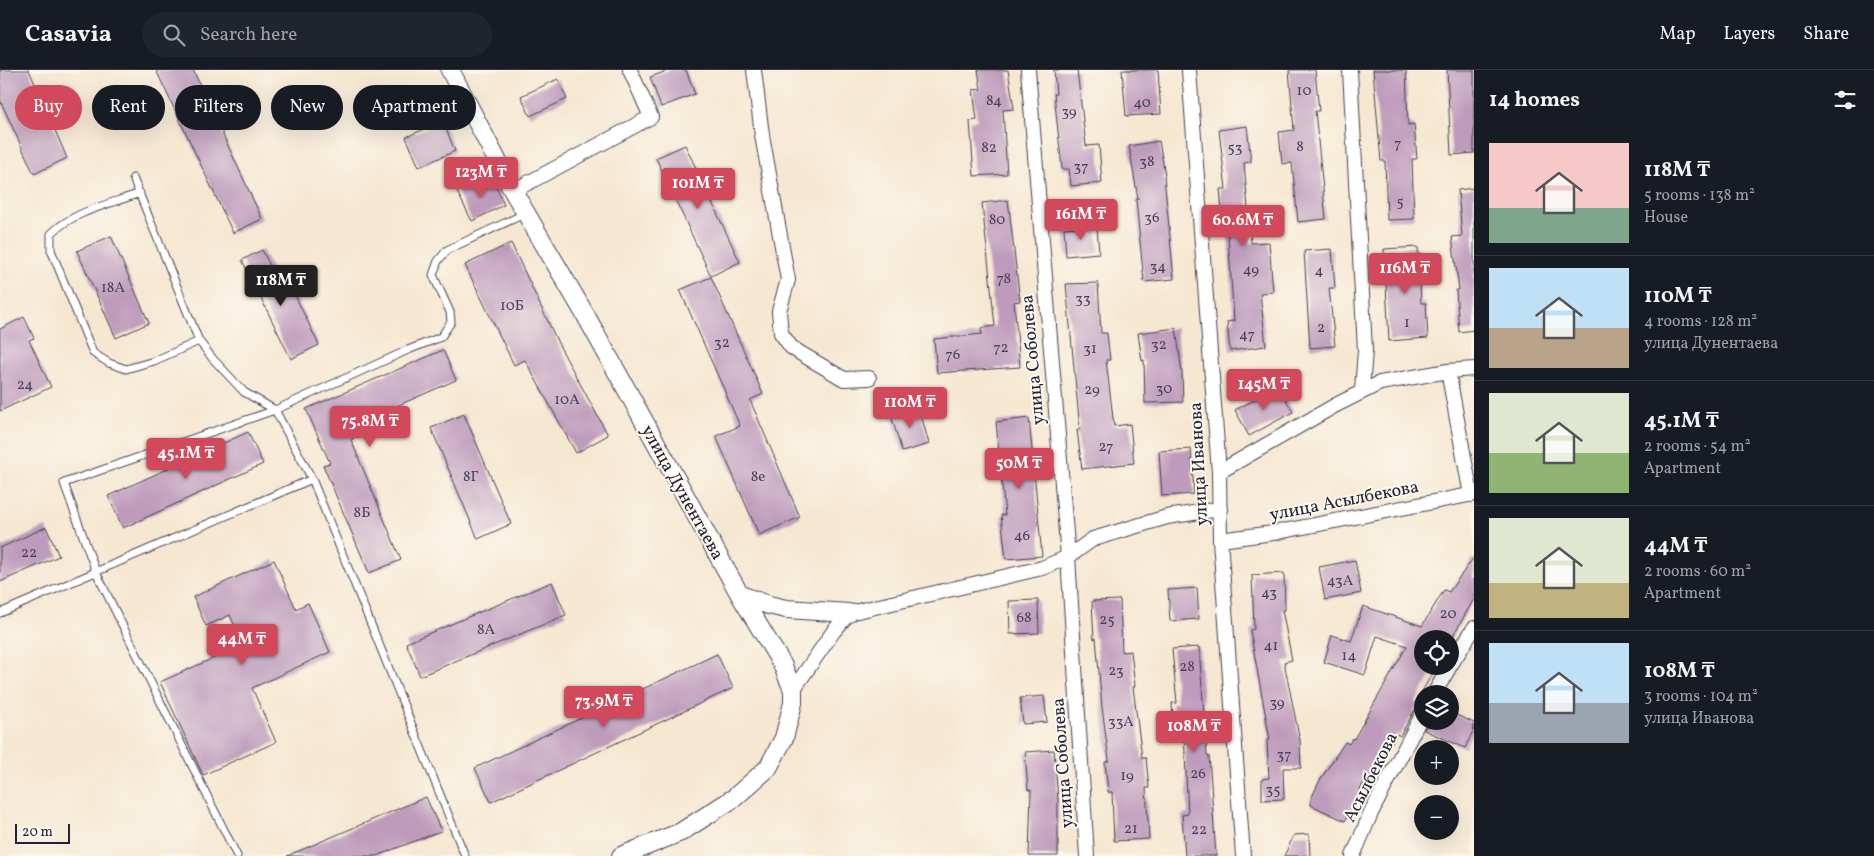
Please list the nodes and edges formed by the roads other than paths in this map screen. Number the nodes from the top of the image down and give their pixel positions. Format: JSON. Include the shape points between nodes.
{"nodes":[{"id":1,"x":450,"y":70,"type":"edge"},
{"id":2,"x":630,"y":70,"type":"edge"},
{"id":3,"x":754,"y":70,"type":"edge"},
{"id":4,"x":1028,"y":70,"type":"edge"},
{"id":5,"x":1190,"y":70,"type":"edge"},
{"id":6,"x":1350,"y":70,"type":"edge"},
{"id":7,"x":133,"y":178,"type":"dead end"},
{"id":8,"x":513,"y":191,"type":"junction"},
{"id":9,"x":140,"y":194,"type":"junction"},
{"id":10,"x":526,"y":213,"type":"junction"},
{"id":11,"x":199,"y":341,"type":"junction"},
{"id":12,"x":1474,"y":368,"type":"edge"},
{"id":13,"x":1448,"y":371,"type":"junction"},
{"id":14,"x":869,"y":378,"type":"dead end"},
{"id":15,"x":1362,"y":390,"type":"junction"},
{"id":16,"x":274,"y":410,"type":"junction"},
{"id":17,"x":1219,"y":472,"type":"junction"},
{"id":18,"x":312,"y":478,"type":"junction"},
{"id":19,"x":1472,"y":494,"type":"edge"},
{"id":20,"x":1220,"y":509,"type":"junction"},
{"id":21,"x":1220,"y":540,"type":"junction"},
{"id":22,"x":1068,"y":557,"type":"junction"},
{"id":23,"x":96,"y":572,"type":"junction"},
{"id":24,"x":740,"y":595,"type":"junction"},
{"id":25,"x":0,"y":613,"type":"edge"},
{"id":26,"x":849,"y":613,"type":"junction"},
{"id":27,"x":1474,"y":628,"type":"edge"},
{"id":28,"x":1459,"y":652,"type":"edge"},
{"id":29,"x":793,"y":690,"type":"junction"},
{"id":30,"x":1414,"y":730,"type":"edge"},
{"id":31,"x":626,"y":855,"type":"edge"},
{"id":32,"x":237,"y":856,"type":"edge"},
{"id":33,"x":465,"y":856,"type":"edge"},
{"id":34,"x":1087,"y":856,"type":"edge"},
{"id":35,"x":1243,"y":856,"type":"edge"},
{"id":36,"x":1353,"y":856,"type":"edge"}],
"edges":[{"from":1,"to":8,"type":"street","name":"улица Дунентаева"},
{"from":2,"to":8,"type":"street","via":[[651,117]]},
{"from":3,"to":14,"type":"street","via":[[788,280],[779,311],[781,333],[791,347],[844,379]]},
{"from":4,"to":22,"type":"street","name":"улица Соболева"},
{"from":5,"to":17,"type":"street","name":"улица Иванова"},
{"from":6,"to":15,"type":"street","via":[[1365,350]]},
{"from":7,"to":9,"type":"lane"},
{"from":8,"to":10,"type":"street","name":"улица Дунентаева"},
{"from":9,"to":11,"type":"lane"},
{"from":9,"to":11,"type":"lane","via":[[83,214],[59,226],[51,234],[50,250],[66,291],[93,352],[109,363],[126,369],[154,361]]},
{"from":10,"to":16,"type":"lane","via":[[447,250],[434,267],[433,275],[450,312],[451,322],[441,337]]},
{"from":10,"to":24,"type":"street","name":"улица Дунентаева"},
{"from":11,"to":16,"type":"lane","via":[[244,392]]},
{"from":12,"to":13,"type":"street"},
{"from":13,"to":15,"type":"street","via":[[1380,383]]},
{"from":13,"to":19,"type":"street"},
{"from":15,"to":17,"type":"street"},
{"from":16,"to":18,"type":"lane"},
{"from":16,"to":23,"type":"lane","via":[[64,483]]},
{"from":17,"to":20,"type":"street","name":"улица Иванова"},
{"from":18,"to":23,"type":"lane"},
{"from":18,"to":33,"type":"lane"},
{"from":19,"to":21,"type":"street","name":"улица Асылбекова","via":[[1273,533]]},
{"from":20,"to":21,"type":"street","name":"улица Иванова"},
{"from":20,"to":22,"type":"street","via":[[1168,517],[1093,540]]},
{"from":21,"to":35,"type":"street","name":"улица Иванова"},
{"from":22,"to":26,"type":"street","via":[[1042,568]]},
{"from":22,"to":34,"type":"street","name":"улица Соболева"},
{"from":23,"to":25,"type":"lane"},
{"from":23,"to":32,"type":"lane"},
{"from":24,"to":26,"type":"street","via":[[786,609]]},
{"from":24,"to":29,"type":"street","name":"улица Дунентаева","via":[[782,664]]},
{"from":26,"to":29,"type":"street"},
{"from":27,"to":28,"type":"street"},
{"from":29,"to":31,"type":"street","via":[[784,738],[768,768],[734,798],[681,832]]},
{"from":30,"to":36,"type":"street","name":"Асылбекова","via":[[1371,813]]}]}
